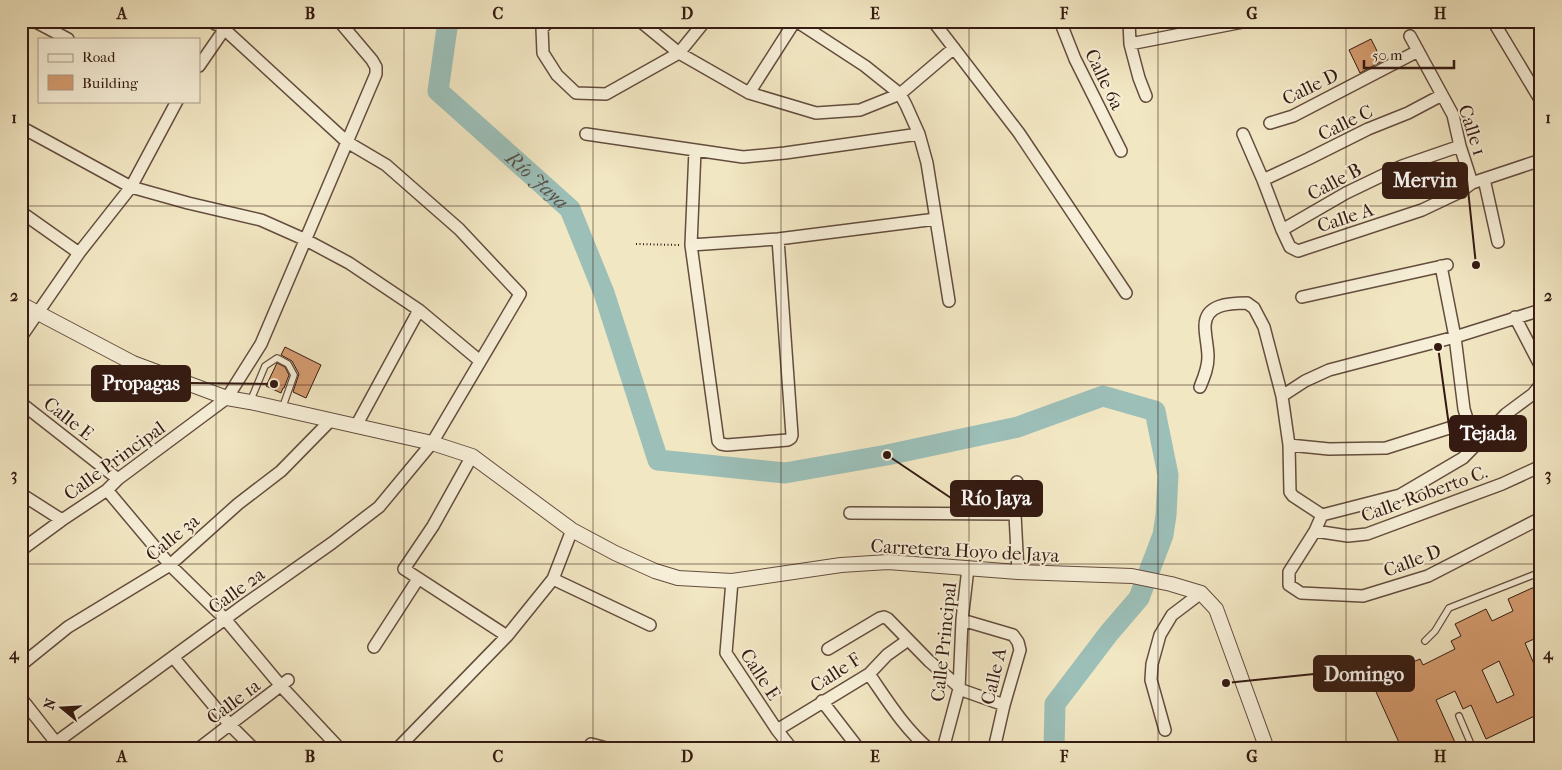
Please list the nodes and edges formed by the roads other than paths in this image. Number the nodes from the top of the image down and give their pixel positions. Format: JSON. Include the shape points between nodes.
{"nodes":[{"id":1,"x":34,"y":21,"type":"edge"},
{"id":2,"x":210,"y":21,"type":"edge"},
{"id":3,"x":339,"y":21,"type":"edge"},
{"id":4,"x":550,"y":21,"type":"edge"},
{"id":5,"x":640,"y":21,"type":"edge"},
{"id":6,"x":706,"y":21,"type":"edge"},
{"id":7,"x":795,"y":21,"type":"edge"},
{"id":8,"x":933,"y":21,"type":"edge"},
{"id":9,"x":1060,"y":21,"type":"edge"},
{"id":10,"x":1129,"y":21,"type":"edge"},
{"id":11,"x":1248,"y":21,"type":"edge"},
{"id":12,"x":1493,"y":21,"type":"edge"},
{"id":13,"x":226,"y":25,"type":"edge"},
{"id":14,"x":1191,"y":26,"type":"edge"},
{"id":15,"x":1410,"y":36,"type":"dead end"},
{"id":16,"x":66,"y":38,"type":"edge"},
{"id":17,"x":1130,"y":44,"type":"junction"},
{"id":18,"x":954,"y":48,"type":"junction"},
{"id":19,"x":1418,"y":51,"type":"junction"},
{"id":20,"x":679,"y":53,"type":"junction"},
{"id":21,"x":200,"y":64,"type":"edge"},
{"id":22,"x":749,"y":93,"type":"junction"},
{"id":23,"x":900,"y":94,"type":"junction"},
{"id":24,"x":1442,"y":95,"type":"junction"},
{"id":25,"x":1146,"y":96,"type":"dead end"},
{"id":26,"x":1540,"y":99,"type":"edge"},
{"id":27,"x":176,"y":102,"type":"edge"},
{"id":28,"x":1270,"y":123,"type":"dead end"},
{"id":29,"x":21,"y":127,"type":"edge"},
{"id":30,"x":586,"y":134,"type":"dead end"},
{"id":31,"x":919,"y":134,"type":"junction"},
{"id":32,"x":1243,"y":134,"type":"dead end"},
{"id":33,"x":347,"y":142,"type":"junction"},
{"id":34,"x":1460,"y":146,"type":"junction"},
{"id":35,"x":695,"y":150,"type":"junction"},
{"id":36,"x":1121,"y":151,"type":"dead end"},
{"id":37,"x":1541,"y":160,"type":"edge"},
{"id":38,"x":1484,"y":179,"type":"junction"},
{"id":39,"x":1263,"y":180,"type":"junction"},
{"id":40,"x":1472,"y":184,"type":"junction"},
{"id":41,"x":131,"y":187,"type":"junction"},
{"id":42,"x":21,"y":212,"type":"edge"},
{"id":43,"x":936,"y":219,"type":"junction"},
{"id":44,"x":1282,"y":230,"type":"junction"},
{"id":45,"x":306,"y":240,"type":"junction"},
{"id":46,"x":778,"y":240,"type":"junction"},
{"id":47,"x":1498,"y":242,"type":"dead end"},
{"id":48,"x":691,"y":245,"type":"junction"},
{"id":49,"x":79,"y":253,"type":"junction"},
{"id":50,"x":1126,"y":293,"type":"dead end"},
{"id":51,"x":1302,"y":297,"type":"dead end"},
{"id":52,"x":949,"y":301,"type":"dead end"},
{"id":53,"x":21,"y":304,"type":"edge"},
{"id":54,"x":419,"y":310,"type":"junction"},
{"id":55,"x":1541,"y":310,"type":"edge"},
{"id":56,"x":36,"y":314,"type":"junction"},
{"id":57,"x":1515,"y":318,"type":"junction"},
{"id":58,"x":21,"y":336,"type":"edge"},
{"id":59,"x":1454,"y":337,"type":"junction"},
{"id":60,"x":480,"y":361,"type":"junction"},
{"id":61,"x":1541,"y":367,"type":"edge"},
{"id":62,"x":1541,"y":384,"type":"edge"},
{"id":63,"x":1200,"y":387,"type":"dead end"},
{"id":64,"x":1282,"y":396,"type":"junction"},
{"id":65,"x":227,"y":398,"type":"junction"},
{"id":66,"x":1537,"y":398,"type":"edge"},
{"id":67,"x":250,"y":402,"type":"junction"},
{"id":68,"x":21,"y":403,"type":"edge"},
{"id":69,"x":282,"y":409,"type":"junction"},
{"id":70,"x":332,"y":420,"type":"junction"},
{"id":71,"x":1468,"y":422,"type":"junction"},
{"id":72,"x":356,"y":426,"type":"junction"},
{"id":73,"x":432,"y":443,"type":"junction"},
{"id":74,"x":1479,"y":443,"type":"junction"},
{"id":75,"x":1290,"y":445,"type":"junction"},
{"id":76,"x":472,"y":456,"type":"junction"},
{"id":77,"x":1541,"y":466,"type":"edge"},
{"id":78,"x":118,"y":479,"type":"junction"},
{"id":79,"x":1017,"y":482,"type":"dead end"},
{"id":80,"x":107,"y":490,"type":"junction"},
{"id":81,"x":21,"y":494,"type":"edge"},
{"id":82,"x":850,"y":513,"type":"dead end"},
{"id":83,"x":1015,"y":514,"type":"junction"},
{"id":84,"x":1322,"y":515,"type":"junction"},
{"id":85,"x":1541,"y":518,"type":"edge"},
{"id":86,"x":62,"y":520,"type":"junction"},
{"id":87,"x":572,"y":530,"type":"junction"},
{"id":88,"x":1315,"y":531,"type":"junction"},
{"id":89,"x":21,"y":550,"type":"edge"},
{"id":90,"x":170,"y":565,"type":"junction"},
{"id":91,"x":968,"y":568,"type":"junction"},
{"id":92,"x":1018,"y":572,"type":"junction"},
{"id":93,"x":1541,"y":572,"type":"edge"},
{"id":94,"x":418,"y":579,"type":"junction"},
{"id":95,"x":553,"y":579,"type":"junction"},
{"id":96,"x":732,"y":581,"type":"junction"},
{"id":97,"x":1200,"y":593,"type":"junction"},
{"id":98,"x":225,"y":619,"type":"junction"},
{"id":99,"x":962,"y":620,"type":"junction"},
{"id":100,"x":650,"y":625,"type":"dead end"},
{"id":101,"x":508,"y":636,"type":"junction"},
{"id":102,"x":908,"y":640,"type":"junction"},
{"id":103,"x":1425,"y":641,"type":"dead end"},
{"id":104,"x":374,"y":646,"type":"dead end"},
{"id":105,"x":828,"y":649,"type":"dead end"},
{"id":106,"x":173,"y":657,"type":"junction"},
{"id":107,"x":21,"y":665,"type":"edge"},
{"id":108,"x":869,"y":674,"type":"junction"},
{"id":109,"x":284,"y":683,"type":"junction"},
{"id":110,"x":959,"y":688,"type":"junction"},
{"id":111,"x":21,"y":698,"type":"edge"},
{"id":112,"x":822,"y":701,"type":"junction"},
{"id":113,"x":1004,"y":705,"type":"junction"},
{"id":114,"x":1459,"y":716,"type":"dead end"},
{"id":115,"x":230,"y":725,"type":"junction"},
{"id":116,"x":777,"y":730,"type":"junction"},
{"id":117,"x":1165,"y":730,"type":"dead end"},
{"id":118,"x":591,"y":744,"type":"dead end"},
{"id":119,"x":1541,"y":744,"type":"edge"},
{"id":120,"x":54,"y":747,"type":"edge"},
{"id":121,"x":198,"y":749,"type":"edge"},
{"id":122,"x":254,"y":749,"type":"edge"},
{"id":123,"x":340,"y":749,"type":"edge"},
{"id":124,"x":397,"y":749,"type":"edge"},
{"id":125,"x":610,"y":749,"type":"edge"},
{"id":126,"x":792,"y":749,"type":"edge"},
{"id":127,"x":859,"y":749,"type":"edge"},
{"id":128,"x":929,"y":749,"type":"edge"},
{"id":129,"x":944,"y":749,"type":"edge"},
{"id":130,"x":994,"y":749,"type":"edge"},
{"id":131,"x":1267,"y":749,"type":"edge"},
{"id":132,"x":1473,"y":749,"type":"edge"},
{"id":133,"x":1530,"y":749,"type":"edge"}],
"edges":[{"from":1,"to":16,"type":"street"},
{"from":2,"to":13,"type":"street"},
{"from":3,"to":33,"type":"street","via":[[376,66],[376,74]]},
{"from":4,"to":20,"type":"street","via":[[542,28],[543,53],[557,75],[576,93],[606,94]]},
{"from":5,"to":20,"type":"street"},
{"from":6,"to":20,"type":"street"},
{"from":7,"to":22,"type":"street"},
{"from":7,"to":23,"type":"street","via":[[866,66]]},
{"from":8,"to":18,"type":"street"},
{"from":9,"to":36,"type":"street","name":"Calle 6a"},
{"from":10,"to":17,"type":"street"},
{"from":11,"to":14,"type":"street"},
{"from":12,"to":26,"type":"street"},
{"from":13,"to":21,"type":"street"},
{"from":13,"to":33,"type":"street"},
{"from":14,"to":17,"type":"street"},
{"from":15,"to":19,"type":"street","name":"Calle 1"},
{"from":17,"to":25,"type":"street"},
{"from":18,"to":23,"type":"street"},
{"from":18,"to":50,"type":"street","via":[[1018,132]]},
{"from":19,"to":24,"type":"street","name":"Calle 1"},
{"from":19,"to":28,"type":"street","name":"Calle D","via":[[1293,116]]},
{"from":20,"to":22,"type":"street"},
{"from":22,"to":23,"type":"street","via":[[816,113],[860,110]]},
{"from":23,"to":31,"type":"street"},
{"from":24,"to":34,"type":"street","name":"Calle 1","via":[[1453,115]]},
{"from":24,"to":39,"type":"street","name":"Calle C"},
{"from":27,"to":41,"type":"street"},
{"from":29,"to":41,"type":"street"},
{"from":30,"to":35,"type":"street"},
{"from":31,"to":35,"type":"street","via":[[743,157]]},
{"from":31,"to":43,"type":"street"},
{"from":32,"to":39,"type":"street"},
{"from":33,"to":45,"type":"street"},
{"from":33,"to":60,"type":"street","name":"Calle 2a","via":[[386,165],[459,230],[520,294]]},
{"from":34,"to":40,"type":"street","name":"Calle 1"},
{"from":34,"to":44,"type":"street","name":"Calle B","via":[[1402,166]]},
{"from":35,"to":48,"type":"street"},
{"from":37,"to":38,"type":"street","name":"Calle A"},
{"from":38,"to":40,"type":"street","name":"Calle A"},
{"from":38,"to":47,"type":"street","name":"Calle 1"},
{"from":39,"to":44,"type":"street"},
{"from":40,"to":44,"type":"street","name":"Calle A","via":[[1422,210],[1298,251],[1290,247]]},
{"from":41,"to":45,"type":"street","via":[[261,220]]},
{"from":41,"to":49,"type":"street"},
{"from":42,"to":49,"type":"street"},
{"from":43,"to":46,"type":"street"},
{"from":43,"to":52,"type":"street"},
{"from":45,"to":54,"type":"street","via":[[349,263]]},
{"from":45,"to":65,"type":"street","via":[[261,344]]},
{"from":46,"to":48,"type":"street"},
{"from":46,"to":48,"type":"street","via":[[792,435],[788,440],[727,445],[718,441]]},
{"from":49,"to":56,"type":"street"},
{"from":51,"to":59,"type":"street","via":[[1445,265]]},
{"from":53,"to":56,"type":"street","name":"Carretera Hoyo de Jaya"},
{"from":54,"to":60,"type":"street"},
{"from":54,"to":72,"type":"street"},
{"from":55,"to":57,"type":"street"},
{"from":56,"to":58,"type":"street"},
{"from":56,"to":65,"type":"street","name":"Carretera Hoyo de Jaya","via":[[133,363]]},
{"from":57,"to":59,"type":"street"},
{"from":57,"to":61,"type":"street"},
{"from":59,"to":64,"type":"street","via":[[1329,370]]},
{"from":59,"to":71,"type":"street"},
{"from":60,"to":73,"type":"street","name":"Calle 2a"},
{"from":62,"to":66,"type":"street"},
{"from":63,"to":64,"type":"street","via":[[1208,360],[1207,314],[1221,306],[1246,303],[1254,308],[1264,327]]},
{"from":64,"to":75,"type":"street"},
{"from":65,"to":67,"type":"street","name":"Carretera Hoyo de Jaya"},
{"from":65,"to":78,"type":"street","name":"Calle Principal"},
{"from":66,"to":74,"type":"street","via":[[1506,414]]},
{"from":67,"to":69,"type":"street","name":"Carretera Hoyo de Jaya"},
{"from":67,"to":69,"type":"lane","via":[[265,366],[277,358],[288,364],[294,375]]},
{"from":68,"to":78,"type":"street","name":"Calle E"},
{"from":69,"to":70,"type":"street","name":"Carretera Hoyo de Jaya"},
{"from":70,"to":72,"type":"street","name":"Carretera Hoyo de Jaya"},
{"from":70,"to":90,"type":"street","name":"Calle 3a","via":[[281,471],[238,504]]},
{"from":71,"to":74,"type":"street"},
{"from":71,"to":75,"type":"street","via":[[1386,448],[1329,449]]},
{"from":72,"to":73,"type":"street","name":"Carretera Hoyo de Jaya"},
{"from":73,"to":76,"type":"street","name":"Carretera Hoyo de Jaya"},
{"from":73,"to":98,"type":"street","name":"Calle 2a","via":[[379,507]]},
{"from":74,"to":84,"type":"street","via":[[1463,458],[1400,495]]},
{"from":75,"to":84,"type":"street","via":[[1290,492]]},
{"from":76,"to":87,"type":"street","name":"Carretera Hoyo de Jaya"},
{"from":76,"to":94,"type":"street","via":[[433,526],[405,567],[405,571]]},
{"from":77,"to":88,"type":"street","name":"Calle Roberto C.","via":[[1502,484],[1367,534],[1348,536]]},
{"from":78,"to":80,"type":"street","name":"Calle Principal"},
{"from":79,"to":83,"type":"street"},
{"from":80,"to":86,"type":"street","name":"Calle Principal"},
{"from":80,"to":90,"type":"street"},
{"from":81,"to":86,"type":"street"},
{"from":82,"to":83,"type":"street"},
{"from":83,"to":92,"type":"street"},
{"from":84,"to":88,"type":"street"},
{"from":85,"to":88,"type":"street","name":"Calle D","via":[[1428,576],[1363,596],[1301,593],[1289,585],[1289,572]]},
{"from":86,"to":89,"type":"street","name":"Calle Principal"},
{"from":87,"to":95,"type":"street"},
{"from":87,"to":96,"type":"street","name":"Carretera Hoyo de Jaya","via":[[655,571],[678,578]]},
{"from":90,"to":98,"type":"street"},
{"from":90,"to":107,"type":"street","name":"Calle 3a","via":[[68,627]]},
{"from":91,"to":92,"type":"street","name":"Carretera Hoyo de Jaya"},
{"from":91,"to":96,"type":"street","name":"Carretera Hoyo de Jaya","via":[[888,562],[841,565]]},
{"from":91,"to":99,"type":"street","name":"Calle Principal"},
{"from":92,"to":97,"type":"street","name":"Carretera Hoyo de Jaya","via":[[1132,576]]},
{"from":93,"to":103,"type":"lane","via":[[1449,608]]},
{"from":94,"to":101,"type":"street"},
{"from":94,"to":104,"type":"street"},
{"from":95,"to":100,"type":"street"},
{"from":95,"to":101,"type":"street"},
{"from":96,"to":116,"type":"street","name":"Calle E","via":[[726,653]]},
{"from":97,"to":117,"type":"street","via":[[1172,615],[1160,635],[1152,664],[1151,680]]},
{"from":97,"to":131,"type":"street","via":[[1216,609]]},
{"from":98,"to":106,"type":"street","name":"Calle 2a"},
{"from":98,"to":109,"type":"street"},
{"from":99,"to":110,"type":"street","name":"Calle Principal"},
{"from":99,"to":113,"type":"street","name":"Calle A","via":[[1013,634],[1018,642],[1020,650]]},
{"from":101,"to":124,"type":"street"},
{"from":102,"to":105,"type":"street","via":[[884,617]]},
{"from":102,"to":108,"type":"street","name":"Calle F"},
{"from":102,"to":110,"type":"street"},
{"from":106,"to":115,"type":"street"},
{"from":106,"to":120,"type":"street","name":"Calle 2a"},
{"from":108,"to":112,"type":"street","name":"Calle F"},
{"from":108,"to":128,"type":"street","via":[[894,711]]},
{"from":109,"to":115,"type":"street","name":"Calle 1a"},
{"from":109,"to":123,"type":"street"},
{"from":110,"to":113,"type":"street"},
{"from":110,"to":129,"type":"street","name":"Calle Principal"},
{"from":111,"to":120,"type":"street"},
{"from":112,"to":116,"type":"street","name":"Calle F"},
{"from":112,"to":127,"type":"street"},
{"from":113,"to":130,"type":"street","name":"Calle A"},
{"from":114,"to":132,"type":"lane"},
{"from":115,"to":121,"type":"street","name":"Calle 1a"},
{"from":115,"to":122,"type":"street"},
{"from":116,"to":126,"type":"street","name":"Calle E"},
{"from":118,"to":125,"type":"street"},
{"from":119,"to":133,"type":"lane"}]}
